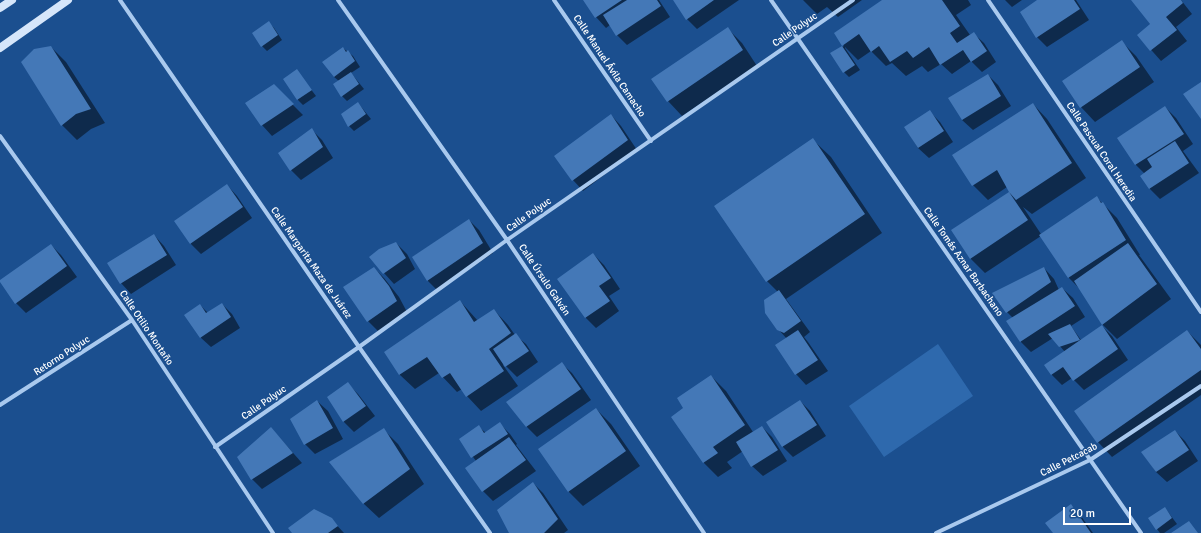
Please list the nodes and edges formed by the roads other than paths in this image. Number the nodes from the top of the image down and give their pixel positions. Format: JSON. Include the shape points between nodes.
{"nodes":[{"id":1,"x":12,"y":0,"type":"edge"},
{"id":2,"x":68,"y":0,"type":"edge"},
{"id":3,"x":120,"y":0,"type":"edge"},
{"id":4,"x":338,"y":0,"type":"edge"},
{"id":5,"x":554,"y":0,"type":"edge"},
{"id":6,"x":771,"y":0,"type":"edge"},
{"id":7,"x":853,"y":0,"type":"edge"},
{"id":8,"x":988,"y":0,"type":"edge"},
{"id":9,"x":0,"y":8,"type":"edge"},
{"id":10,"x":798,"y":38,"type":"junction"},
{"id":11,"x":0,"y":48,"type":"edge"},
{"id":12,"x":0,"y":136,"type":"edge"},
{"id":13,"x":651,"y":141,"type":"junction"},
{"id":14,"x":507,"y":240,"type":"junction"},
{"id":15,"x":1201,"y":312,"type":"edge"},
{"id":16,"x":132,"y":320,"type":"junction"},
{"id":17,"x":359,"y":347,"type":"junction"},
{"id":18,"x":1201,"y":386,"type":"edge"},
{"id":19,"x":0,"y":405,"type":"edge"},
{"id":20,"x":215,"y":447,"type":"junction"},
{"id":21,"x":1090,"y":460,"type":"junction"},
{"id":22,"x":273,"y":533,"type":"edge"},
{"id":23,"x":490,"y":533,"type":"edge"},
{"id":24,"x":704,"y":533,"type":"edge"},
{"id":25,"x":936,"y":533,"type":"edge"},
{"id":26,"x":1141,"y":533,"type":"edge"}],
"edges":[{"from":1,"to":9,"type":"main road"},
{"from":2,"to":11,"type":"main road"},
{"from":3,"to":17,"type":"street","name":"Calle Margarita Maza de Juárez"},
{"from":4,"to":14,"type":"street","name":"Calle Úrsulo Galván"},
{"from":5,"to":13,"type":"street","name":"Calle Manuel Ávila Camacho"},
{"from":6,"to":10,"type":"street","name":"Calle Tomás Aznar Barbachano"},
{"from":7,"to":10,"type":"street","name":"Calle Polyuc"},
{"from":8,"to":15,"type":"street","name":"Calle Pascual Coral Heredia"},
{"from":10,"to":13,"type":"street","name":"Calle Polyuc"},
{"from":10,"to":21,"type":"street","name":"Calle Tomás Aznar Barbachano"},
{"from":12,"to":16,"type":"street","name":"Calle Otilio Montaño"},
{"from":13,"to":14,"type":"street","name":"Calle Polyuc"},
{"from":14,"to":17,"type":"street","name":"Calle Polyuc"},
{"from":14,"to":24,"type":"street","name":"Calle Úrsulo Galván"},
{"from":16,"to":19,"type":"street","name":"Retorno Polyuc"},
{"from":16,"to":20,"type":"street","name":"Calle Otilio Montaño"},
{"from":17,"to":20,"type":"street","name":"Calle Polyuc"},
{"from":17,"to":23,"type":"street","name":"Calle Margarita Maza de Juárez"},
{"from":18,"to":21,"type":"street","name":"Calle Petcacab"},
{"from":20,"to":22,"type":"street","name":"Calle Otilio Montaño"},
{"from":21,"to":25,"type":"street","name":"Calle Petcacab"},
{"from":21,"to":26,"type":"street","name":"Calle Tomás Aznar Barbachano"}]}
